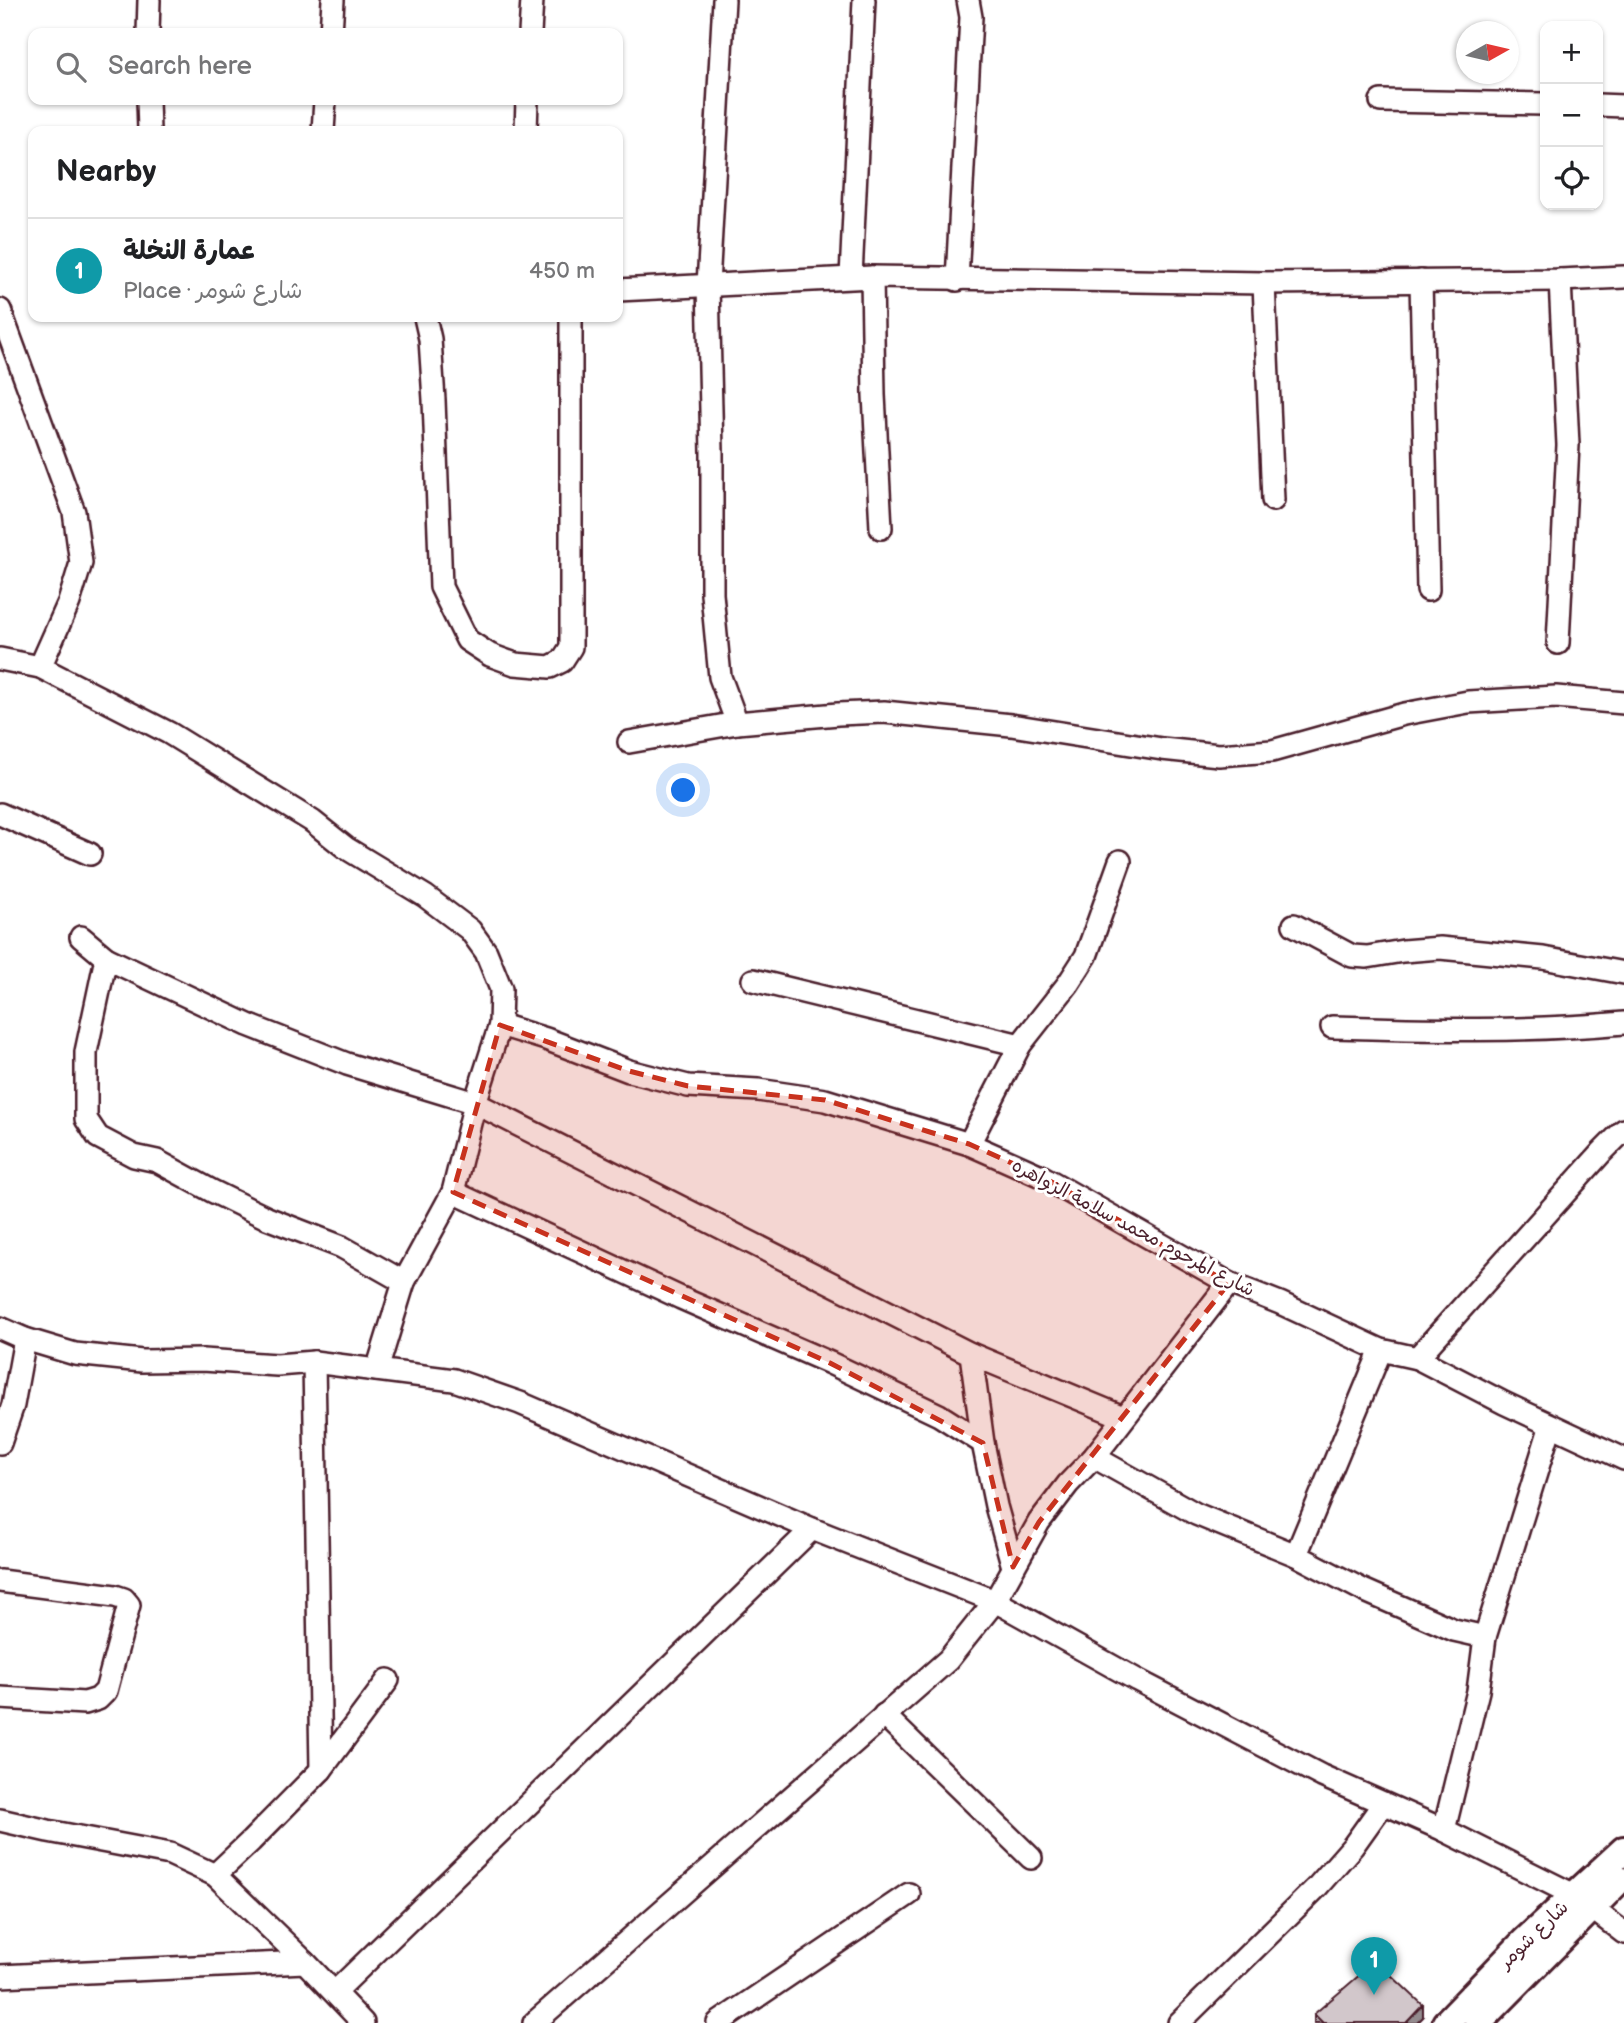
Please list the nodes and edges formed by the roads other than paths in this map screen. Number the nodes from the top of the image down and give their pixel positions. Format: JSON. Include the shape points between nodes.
{"nodes":[{"id":1,"x":149,"y":0,"type":"edge"},
{"id":2,"x":333,"y":0,"type":"edge"},
{"id":3,"x":532,"y":0,"type":"edge"},
{"id":4,"x":724,"y":0,"type":"edge"},
{"id":5,"x":864,"y":0,"type":"edge"},
{"id":6,"x":968,"y":0,"type":"edge"},
{"id":7,"x":148,"y":28,"type":"edge"},
{"id":8,"x":331,"y":28,"type":"edge"},
{"id":9,"x":530,"y":28,"type":"edge"},
{"id":10,"x":1381,"y":101,"type":"dead end"},
{"id":11,"x":1540,"y":104,"type":"edge"},
{"id":12,"x":148,"y":105,"type":"edge"},
{"id":13,"x":326,"y":105,"type":"edge"},
{"id":14,"x":527,"y":105,"type":"edge"},
{"id":15,"x":1603,"y":105,"type":"edge"},
{"id":16,"x":1624,"y":106,"type":"edge"},
{"id":17,"x":149,"y":126,"type":"edge"},
{"id":18,"x":323,"y":126,"type":"edge"},
{"id":19,"x":526,"y":126,"type":"edge"},
{"id":20,"x":862,"y":277,"type":"junction"},
{"id":21,"x":1624,"y":277,"type":"edge"},
{"id":22,"x":957,"y":279,"type":"junction"},
{"id":23,"x":1560,"y":280,"type":"junction"},
{"id":24,"x":1421,"y":281,"type":"junction"},
{"id":25,"x":1264,"y":283,"type":"junction"},
{"id":26,"x":708,"y":285,"type":"junction"},
{"id":27,"x":623,"y":290,"type":"edge"},
{"id":28,"x":0,"y":310,"type":"edge"},
{"id":29,"x":426,"y":322,"type":"edge"},
{"id":30,"x":571,"y":322,"type":"edge"},
{"id":31,"x":1273,"y":500,"type":"dead end"},
{"id":32,"x":881,"y":528,"type":"dead end"},
{"id":33,"x":1428,"y":590,"type":"dead end"},
{"id":34,"x":1558,"y":643,"type":"dead end"},
{"id":35,"x":0,"y":659,"type":"edge"},
{"id":36,"x":40,"y":667,"type":"junction"},
{"id":37,"x":1624,"y":703,"type":"edge"},
{"id":38,"x":737,"y":723,"type":"junction"},
{"id":39,"x":629,"y":742,"type":"dead end"},
{"id":40,"x":0,"y":814,"type":"edge"},
{"id":41,"x":90,"y":854,"type":"dead end"},
{"id":42,"x":1120,"y":861,"type":"dead end"},
{"id":43,"x":1294,"y":925,"type":"dead end"},
{"id":44,"x":81,"y":937,"type":"dead end"},
{"id":45,"x":106,"y":958,"type":"junction"},
{"id":46,"x":1624,"y":973,"type":"edge"},
{"id":47,"x":753,"y":980,"type":"dead end"},
{"id":48,"x":1624,"y":1023,"type":"edge"},
{"id":49,"x":500,"y":1025,"type":"junction"},
{"id":50,"x":1332,"y":1027,"type":"dead end"},
{"id":51,"x":1020,"y":1045,"type":"junction"},
{"id":52,"x":475,"y":1103,"type":"junction"},
{"id":53,"x":1624,"y":1130,"type":"edge"},
{"id":54,"x":969,"y":1144,"type":"junction"},
{"id":55,"x":453,"y":1192,"type":"junction"},
{"id":56,"x":404,"y":1282,"type":"junction"},
{"id":57,"x":1229,"y":1283,"type":"junction"},
{"id":58,"x":0,"y":1328,"type":"edge"},
{"id":59,"x":25,"y":1339,"type":"junction"},
{"id":60,"x":1381,"y":1350,"type":"junction"},
{"id":61,"x":971,"y":1354,"type":"junction"},
{"id":62,"x":1417,"y":1357,"type":"junction"},
{"id":63,"x":314,"y":1362,"type":"junction"},
{"id":64,"x":377,"y":1370,"type":"junction"},
{"id":65,"x":1123,"y":1417,"type":"junction"},
{"id":66,"x":1550,"y":1425,"type":"junction"},
{"id":67,"x":0,"y":1443,"type":"edge"},
{"id":68,"x":983,"y":1443,"type":"junction"},
{"id":69,"x":1094,"y":1457,"type":"junction"},
{"id":70,"x":1624,"y":1460,"type":"edge"},
{"id":71,"x":812,"y":1529,"type":"junction"},
{"id":72,"x":1296,"y":1555,"type":"junction"},
{"id":73,"x":1013,"y":1567,"type":"junction"},
{"id":74,"x":0,"y":1581,"type":"edge"},
{"id":75,"x":995,"y":1601,"type":"junction"},
{"id":76,"x":1485,"y":1637,"type":"junction"},
{"id":77,"x":388,"y":1680,"type":"dead end"},
{"id":78,"x":0,"y":1698,"type":"edge"},
{"id":79,"x":884,"y":1715,"type":"junction"},
{"id":80,"x":321,"y":1770,"type":"junction"},
{"id":81,"x":1383,"y":1804,"type":"junction"},
{"id":82,"x":0,"y":1820,"type":"edge"},
{"id":83,"x":1444,"y":1830,"type":"junction"},
{"id":84,"x":1624,"y":1850,"type":"edge"},
{"id":85,"x":1031,"y":1858,"type":"dead end"},
{"id":86,"x":215,"y":1875,"type":"junction"},
{"id":87,"x":1624,"y":1875,"type":"edge"},
{"id":88,"x":909,"y":1894,"type":"dead end"},
{"id":89,"x":1583,"y":1902,"type":"junction"},
{"id":90,"x":1624,"y":1933,"type":"edge"},
{"id":91,"x":305,"y":1962,"type":"junction"},
{"id":92,"x":0,"y":1976,"type":"edge"},
{"id":93,"x":335,"y":1992,"type":"junction"},
{"id":94,"x":363,"y":2023,"type":"edge"},
{"id":95,"x":534,"y":2023,"type":"edge"},
{"id":96,"x":718,"y":2023,"type":"edge"},
{"id":97,"x":1179,"y":2023,"type":"edge"},
{"id":98,"x":1446,"y":2023,"type":"edge"},
{"id":99,"x":1478,"y":2023,"type":"edge"}],
"edges":[{"from":1,"to":7,"type":"street"},
{"from":2,"to":8,"type":"street"},
{"from":3,"to":9,"type":"street"},
{"from":4,"to":26,"type":"street"},
{"from":5,"to":20,"type":"street"},
{"from":6,"to":22,"type":"street","via":[[971,17]]},
{"from":10,"to":11,"type":"street"},
{"from":12,"to":17,"type":"street"},
{"from":13,"to":18,"type":"street"},
{"from":14,"to":19,"type":"street"},
{"from":15,"to":16,"type":"street"},
{"from":20,"to":22,"type":"street"},
{"from":20,"to":26,"type":"street"},
{"from":20,"to":32,"type":"street"},
{"from":21,"to":23,"type":"street"},
{"from":22,"to":25,"type":"street"},
{"from":23,"to":24,"type":"street"},
{"from":23,"to":34,"type":"street","via":[[1568,445]]},
{"from":24,"to":25,"type":"street"},
{"from":24,"to":33,"type":"street"},
{"from":25,"to":31,"type":"street"},
{"from":26,"to":27,"type":"street"},
{"from":26,"to":38,"type":"street","via":[[712,594],[720,677]]},
{"from":28,"to":36,"type":"street","via":[[74,512],[81,563]]},
{"from":29,"to":30,"type":"street","via":[[441,587],[467,640],[515,664],[550,667],[562,661],[570,647]]},
{"from":35,"to":36,"type":"street"},
{"from":36,"to":49,"type":"street","via":[[169,733],[240,776],[470,930],[486,952],[501,989]]},
{"from":37,"to":38,"type":"street","via":[[1556,697],[1468,702],[1404,714],[1272,751],[1219,755],[884,712]]},
{"from":38,"to":39,"type":"street"},
{"from":40,"to":41,"type":"street"},
{"from":42,"to":51,"type":"street","via":[[1086,957]]},
{"from":43,"to":46,"type":"street","via":[[1352,956],[1440,948],[1543,958]]},
{"from":44,"to":45,"type":"street"},
{"from":45,"to":52,"type":"street","via":[[248,1025],[346,1064]]},
{"from":45,"to":56,"type":"street","via":[[86,1052],[86,1119],[98,1137],[134,1156],[157,1161],[267,1218],[342,1247]]},
{"from":47,"to":51,"type":"street"},
{"from":48,"to":50,"type":"street","via":[[1461,1031]]},
{"from":49,"to":52,"type":"street"},
{"from":49,"to":54,"type":"street","name":"شارع المرحوم محمد سلامة الزواهره","via":[[629,1072],[688,1086],[825,1100]]},
{"from":51,"to":54,"type":"street"},
{"from":52,"to":55,"type":"street"},
{"from":52,"to":61,"type":"street"},
{"from":53,"to":62,"type":"street"},
{"from":54,"to":57,"type":"street","name":"شارع المرحوم محمد سلامة الزواهره","via":[[1041,1176]]},
{"from":55,"to":56,"type":"street"},
{"from":55,"to":68,"type":"street","via":[[830,1363],[939,1415]]},
{"from":56,"to":64,"type":"street"},
{"from":57,"to":60,"type":"street","name":"شارع المرحوم محمد سلامة الزواهره"},
{"from":57,"to":65,"type":"street"},
{"from":58,"to":59,"type":"street"},
{"from":59,"to":63,"type":"street","via":[[75,1354],[142,1361]]},
{"from":59,"to":67,"type":"street","via":[[13,1405]]},
{"from":60,"to":62,"type":"street","name":"شارع المرحوم محمد سلامة الزواهره"},
{"from":60,"to":72,"type":"street"},
{"from":61,"to":65,"type":"street"},
{"from":61,"to":68,"type":"street"},
{"from":62,"to":66,"type":"street","name":"شارع المرحوم محمد سلامة الزواهره"},
{"from":63,"to":64,"type":"street"},
{"from":63,"to":80,"type":"street"},
{"from":64,"to":71,"type":"street","via":[[454,1380],[520,1403]]},
{"from":65,"to":69,"type":"street"},
{"from":66,"to":70,"type":"street","name":"شارع المرحوم محمد سلامة الزواهره"},
{"from":66,"to":76,"type":"street"},
{"from":68,"to":73,"type":"street"},
{"from":69,"to":72,"type":"street","via":[[1196,1514]]},
{"from":69,"to":73,"type":"street","via":[[1039,1522]]},
{"from":71,"to":75,"type":"street"},
{"from":71,"to":93,"type":"street"},
{"from":72,"to":76,"type":"street","via":[[1454,1630]]},
{"from":73,"to":75,"type":"street"},
{"from":74,"to":78,"type":"street","via":[[115,1596],[129,1605],[106,1691],[98,1699],[85,1703]]},
{"from":75,"to":79,"type":"street","via":[[948,1660]]},
{"from":75,"to":81,"type":"street","via":[[1137,1680]]},
{"from":76,"to":83,"type":"street","via":[[1478,1691]]},
{"from":77,"to":80,"type":"street"},
{"from":79,"to":85,"type":"street"},
{"from":79,"to":95,"type":"street"},
{"from":80,"to":86,"type":"street"},
{"from":81,"to":83,"type":"street"},
{"from":81,"to":97,"type":"street","via":[[1317,1887]]},
{"from":82,"to":86,"type":"street","via":[[170,1854]]},
{"from":83,"to":89,"type":"street"},
{"from":84,"to":89,"type":"main road","name":"شارع شومر"},
{"from":86,"to":91,"type":"street"},
{"from":87,"to":89,"type":"main road","name":"شارع شومر"},
{"from":88,"to":96,"type":"street"},
{"from":89,"to":90,"type":"street"},
{"from":89,"to":98,"type":"main road","name":"شارع شومر","via":[[1525,1941]]},
{"from":89,"to":99,"type":"main road","name":"شارع شومر"},
{"from":91,"to":92,"type":"street"},
{"from":91,"to":93,"type":"street"},
{"from":93,"to":94,"type":"street"}]}
